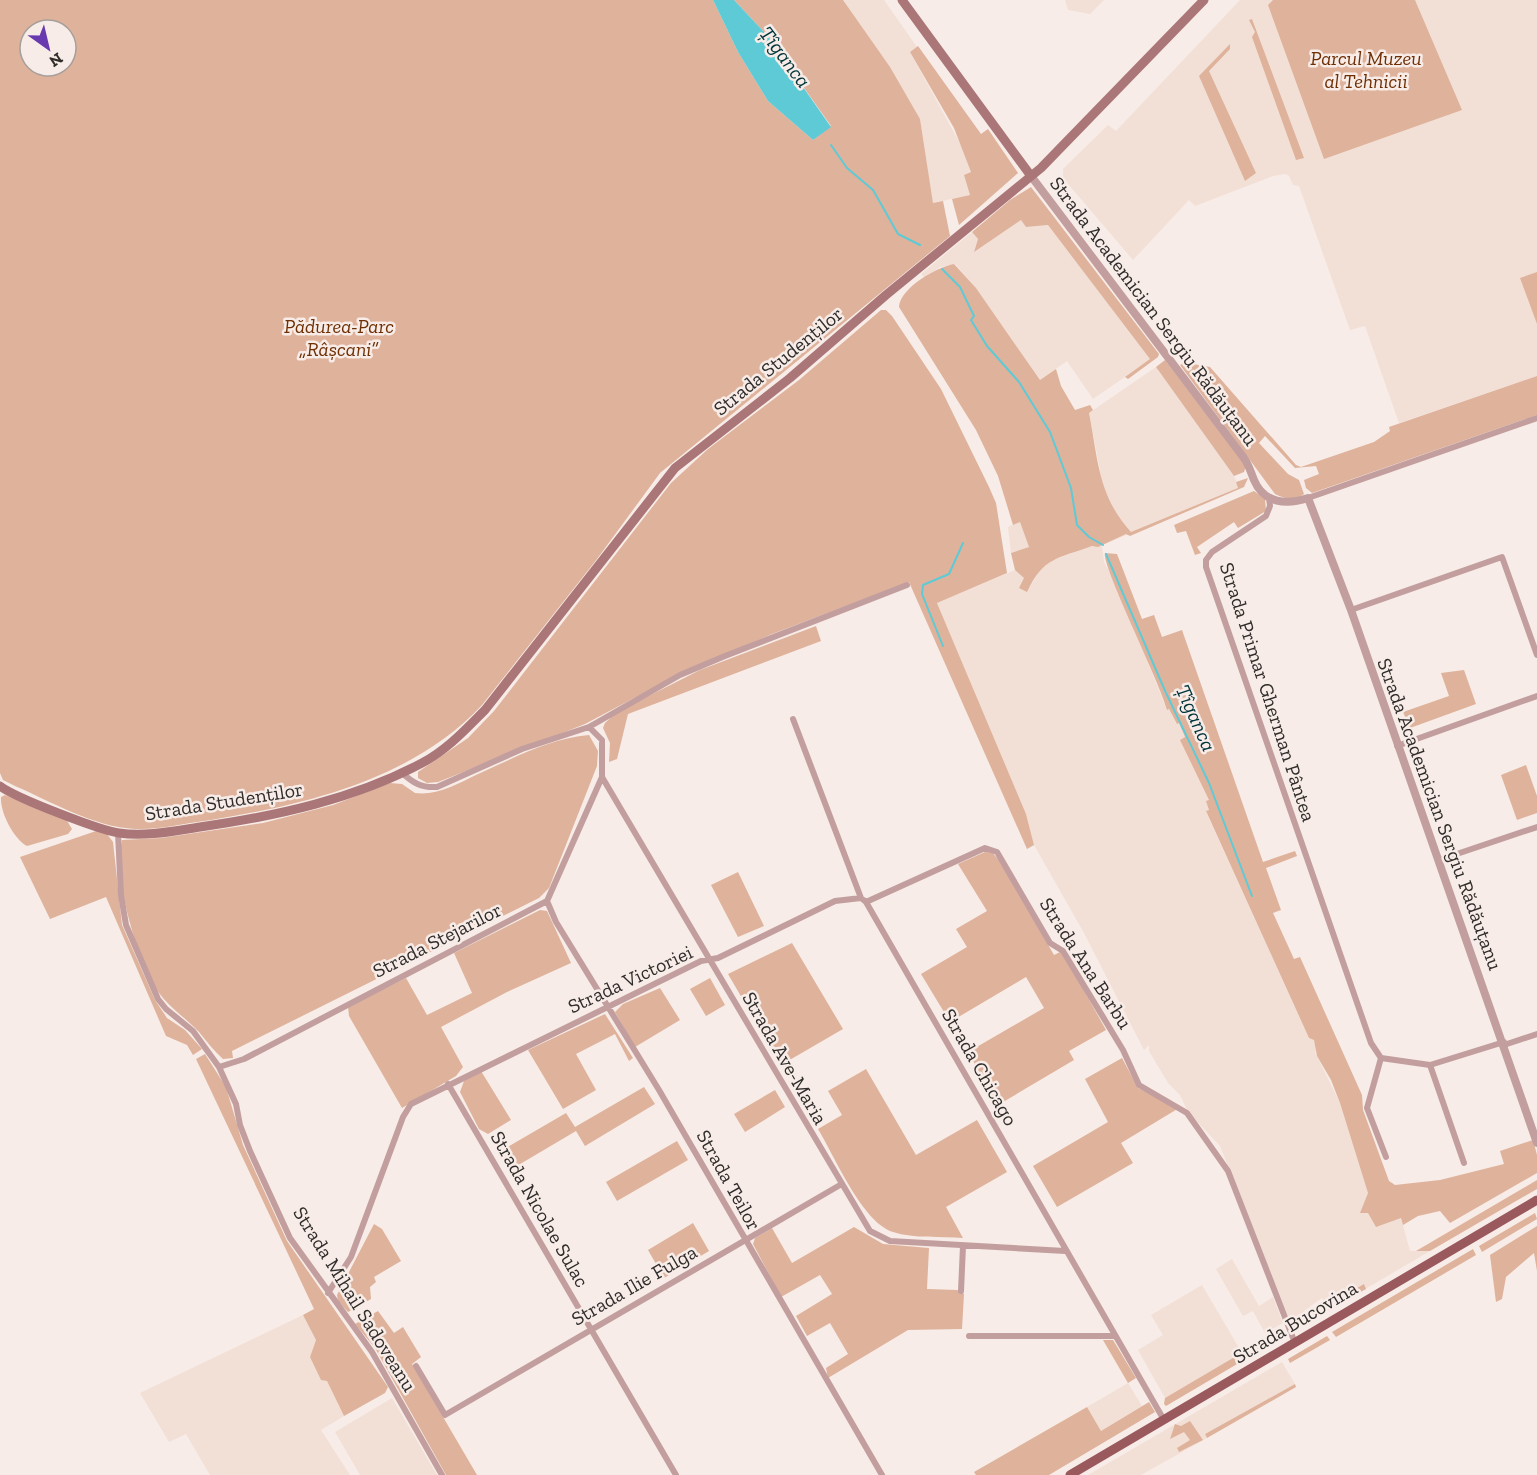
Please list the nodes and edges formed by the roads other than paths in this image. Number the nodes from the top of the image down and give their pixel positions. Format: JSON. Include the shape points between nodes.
{"nodes":[{"id":1,"x":902,"y":0,"type":"edge"},
{"id":2,"x":1204,"y":0,"type":"edge"},
{"id":3,"x":1031,"y":176,"type":"junction"},
{"id":4,"x":1537,"y":418,"type":"edge"},
{"id":5,"x":1269,"y":497,"type":"junction"},
{"id":6,"x":1308,"y":498,"type":"junction"},
{"id":7,"x":907,"y":585,"type":"dead end"},
{"id":8,"x":1351,"y":610,"type":"junction"},
{"id":9,"x":1537,"y":655,"type":"edge"},
{"id":10,"x":1537,"y":696,"type":"edge"},
{"id":11,"x":793,"y":719,"type":"dead end"},
{"id":12,"x":589,"y":727,"type":"junction"},
{"id":13,"x":1397,"y":746,"type":"junction"},
{"id":14,"x":401,"y":772,"type":"junction"},
{"id":15,"x":602,"y":777,"type":"junction"},
{"id":16,"x":0,"y":786,"type":"edge"},
{"id":17,"x":1537,"y":827,"type":"edge"},
{"id":18,"x":118,"y":833,"type":"junction"},
{"id":19,"x":985,"y":848,"type":"joint"},
{"id":20,"x":1439,"y":860,"type":"junction"},
{"id":21,"x":547,"y":900,"type":"junction"},
{"id":22,"x":864,"y":900,"type":"junction"},
{"id":23,"x":709,"y":961,"type":"junction"},
{"id":24,"x":608,"y":1008,"type":"junction"},
{"id":25,"x":1537,"y":1034,"type":"edge"},
{"id":26,"x":1504,"y":1044,"type":"junction"},
{"id":27,"x":1381,"y":1058,"type":"junction"},
{"id":28,"x":1430,"y":1065,"type":"junction"},
{"id":29,"x":219,"y":1067,"type":"junction"},
{"id":30,"x":448,"y":1084,"type":"junction"},
{"id":31,"x":1536,"y":1138,"type":"edge"},
{"id":32,"x":1386,"y":1156,"type":"dead end"},
{"id":33,"x":1464,"y":1163,"type":"dead end"},
{"id":34,"x":840,"y":1185,"type":"junction"},
{"id":35,"x":1537,"y":1200,"type":"edge"},
{"id":36,"x":1056,"y":1234,"type":"junction"},
{"id":37,"x":743,"y":1240,"type":"junction"},
{"id":38,"x":963,"y":1246,"type":"junction"},
{"id":39,"x":1046,"y":1250,"type":"junction"},
{"id":40,"x":1065,"y":1251,"type":"junction"},
{"id":41,"x":961,"y":1291,"type":"dead end"},
{"id":42,"x":328,"y":1293,"type":"junction"},
{"id":43,"x":592,"y":1329,"type":"junction"},
{"id":44,"x":969,"y":1336,"type":"dead end"},
{"id":45,"x":1115,"y":1336,"type":"junction"},
{"id":46,"x":1295,"y":1343,"type":"junction"},
{"id":47,"x":417,"y":1366,"type":"dead end"},
{"id":48,"x":1164,"y":1420,"type":"junction"},
{"id":49,"x":442,"y":1475,"type":"edge"},
{"id":50,"x":675,"y":1475,"type":"edge"},
{"id":51,"x":882,"y":1475,"type":"edge"},
{"id":52,"x":1070,"y":1475,"type":"edge"}],
"edges":[{"from":1,"to":3,"type":"main road"},
{"from":2,"to":3,"type":"main road","name":"Strada Studenților"},
{"from":3,"to":5,"type":"street","name":"Strada Academician Sergiu Rădăuțanu","via":[[1244,458],[1255,483]]},
{"from":3,"to":14,"type":"main road","name":"Strada Studenților","via":[[790,378],[675,468],[485,710],[441,750]]},
{"from":4,"to":6,"type":"street"},
{"from":5,"to":6,"type":"street","via":[[1288,504]]},
{"from":5,"to":27,"type":"street","name":"Strada Primar Gherman Pântea","via":[[1266,516],[1212,552],[1206,567],[1368,1033]]},
{"from":6,"to":8,"type":"street","name":"Strada Academician Sergiu Rădăuțanu"},
{"from":7,"to":12,"type":"street","via":[[680,675]]},
{"from":8,"to":9,"type":"street","via":[[1502,557]]},
{"from":8,"to":13,"type":"street","name":"Strada Academician Sergiu Rădăuțanu"},
{"from":10,"to":13,"type":"street"},
{"from":11,"to":22,"type":"street","name":"Strada Chicago"},
{"from":12,"to":14,"type":"street","via":[[522,749],[437,787],[425,788]]},
{"from":12,"to":15,"type":"street","via":[[602,740]]},
{"from":13,"to":20,"type":"street","name":"Strada Academician Sergiu Rădăuțanu"},
{"from":14,"to":18,"type":"main road","name":"Strada Studenților","via":[[307,807],[258,818],[179,830]]},
{"from":15,"to":21,"type":"street"},
{"from":15,"to":23,"type":"street","name":"Strada Ave-Maria"},
{"from":16,"to":18,"type":"main road"},
{"from":17,"to":20,"type":"street"},
{"from":18,"to":29,"type":"street","name":"Strada Mihail Sadoveanu","via":[[121,895],[130,935],[158,999],[193,1031]]},
{"from":19,"to":22,"type":"street","name":"Strada Victoriei"},
{"from":19,"to":46,"type":"street","name":"Strada Ana Barbu","via":[[997,852],[1050,943],[1063,951],[1123,1050],[1139,1085],[1155,1097],[1181,1107],[1222,1161]]},
{"from":20,"to":26,"type":"street","name":"Strada Academician Sergiu Rădăuțanu"},
{"from":21,"to":24,"type":"street","name":"Strada Teilor"},
{"from":21,"to":29,"type":"street","name":"Strada Stejarilor","via":[[244,1059]]},
{"from":22,"to":23,"type":"street","name":"Strada Victoriei","via":[[835,901]]},
{"from":22,"to":36,"type":"street","name":"Strada Chicago"},
{"from":23,"to":24,"type":"street","name":"Strada Victoriei","via":[[701,961]]},
{"from":23,"to":34,"type":"street","name":"Strada Ave-Maria"},
{"from":24,"to":30,"type":"street","name":"Strada Victoriei"},
{"from":24,"to":37,"type":"street","name":"Strada Teilor"},
{"from":25,"to":26,"type":"street"},
{"from":26,"to":28,"type":"street"},
{"from":26,"to":31,"type":"street","name":"Strada Academician Sergiu Rădăuțanu"},
{"from":27,"to":28,"type":"street"},
{"from":27,"to":32,"type":"street","via":[[1367,1108]]},
{"from":28,"to":33,"type":"street"},
{"from":29,"to":42,"type":"street","name":"Strada Mihail Sadoveanu","via":[[236,1104],[250,1151],[290,1238]]},
{"from":30,"to":42,"type":"street","name":"Strada Victoriei","via":[[411,1104],[402,1117],[351,1257]]},
{"from":30,"to":43,"type":"street","name":"Strada Nicolae Sulac"},
{"from":34,"to":37,"type":"street","name":"Strada Ilie Fulga"},
{"from":34,"to":38,"type":"street","name":"Strada Ave-Maria","via":[[865,1226],[876,1236],[890,1241]]},
{"from":35,"to":46,"type":"main road","name":"Strada Bucovina"},
{"from":36,"to":39,"type":"street","via":[[1052,1247]]},
{"from":36,"to":40,"type":"street","name":"Strada Chicago"},
{"from":37,"to":43,"type":"street","name":"Strada Ilie Fulga"},
{"from":37,"to":51,"type":"street","name":"Strada Teilor"},
{"from":38,"to":39,"type":"street","name":"Strada Ave-Maria"},
{"from":38,"to":41,"type":"street"},
{"from":39,"to":40,"type":"street","name":"Strada Ave-Maria"},
{"from":40,"to":45,"type":"street","name":"Strada Chicago"},
{"from":42,"to":49,"type":"street","name":"Strada Mihail Sadoveanu","via":[[372,1352]]},
{"from":43,"to":47,"type":"street","name":"Strada Ilie Fulga","via":[[445,1414]]},
{"from":43,"to":50,"type":"street","name":"Strada Nicolae Sulac"},
{"from":44,"to":45,"type":"street"},
{"from":45,"to":48,"type":"street","name":"Strada Chicago"},
{"from":46,"to":48,"type":"main road","name":"Strada Bucovina"},
{"from":48,"to":52,"type":"main road","name":"Strada Bucovina"}]}
